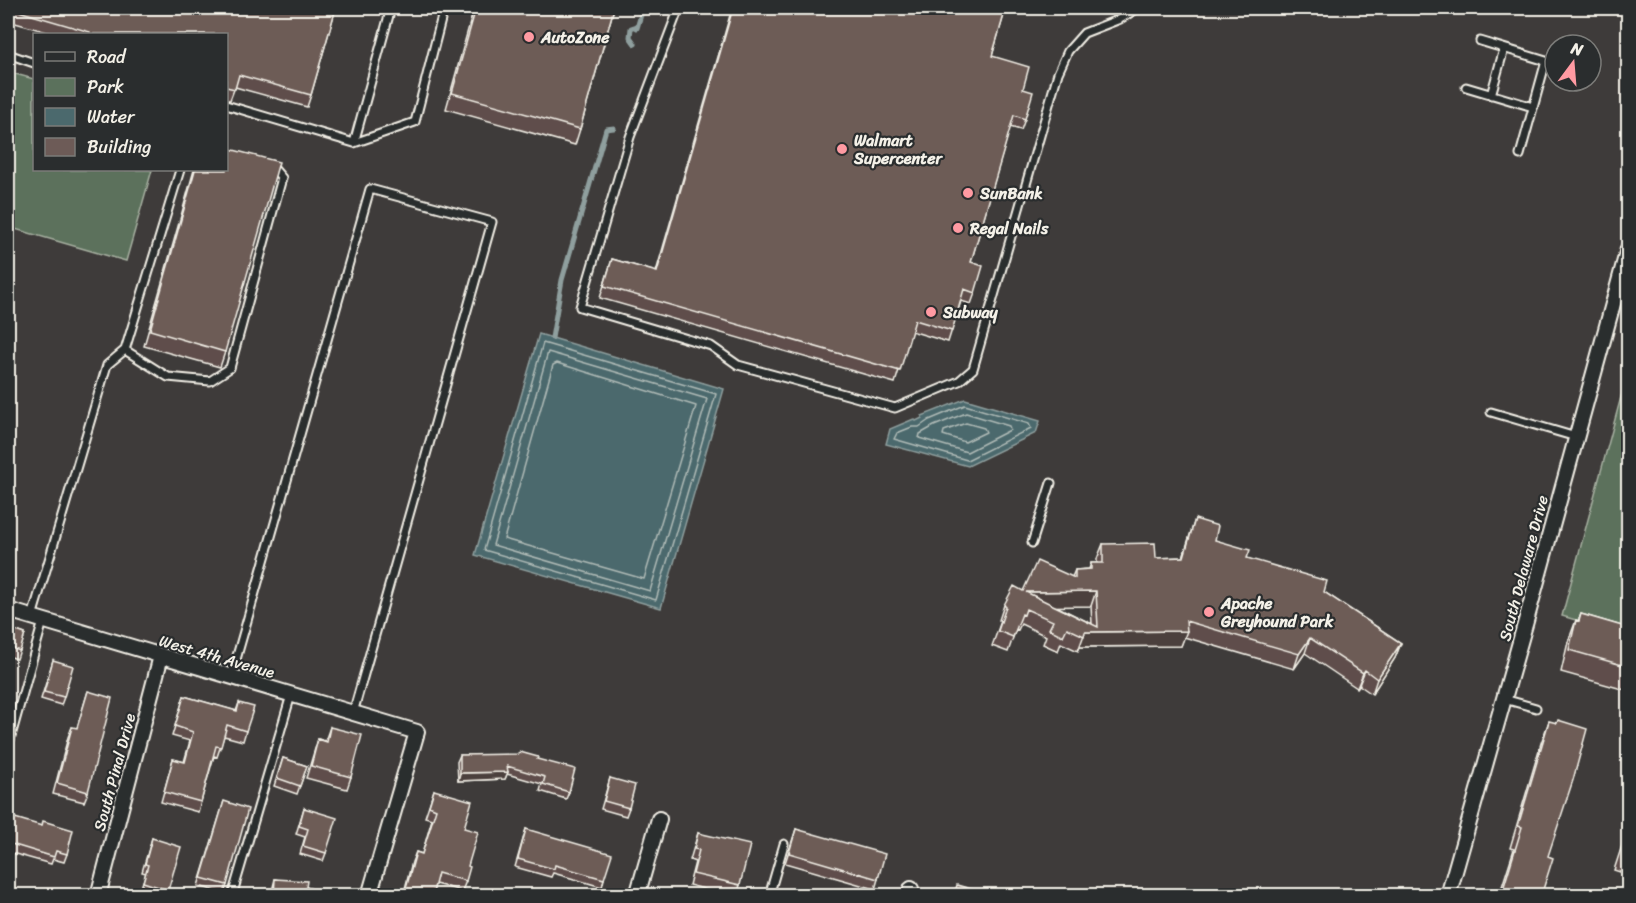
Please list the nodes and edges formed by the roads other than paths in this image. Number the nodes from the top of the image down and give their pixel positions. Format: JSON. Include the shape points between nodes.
{"nodes":[{"id":1,"x":391,"y":8,"type":"edge"},
{"id":2,"x":444,"y":8,"type":"edge"},
{"id":3,"x":679,"y":8,"type":"edge"},
{"id":4,"x":1138,"y":8,"type":"edge"},
{"id":5,"x":1480,"y":41,"type":"dead end"},
{"id":6,"x":1504,"y":49,"type":"junction"},
{"id":7,"x":8,"y":54,"type":"edge"},
{"id":8,"x":33,"y":63,"type":"edge"},
{"id":9,"x":1466,"y":87,"type":"dead end"},
{"id":10,"x":1491,"y":94,"type":"junction"},
{"id":11,"x":228,"y":106,"type":"edge"},
{"id":12,"x":1533,"y":107,"type":"junction"},
{"id":13,"x":354,"y":143,"type":"junction"},
{"id":14,"x":1520,"y":155,"type":"dead end"},
{"id":15,"x":260,"y":162,"type":"edge"},
{"id":16,"x":180,"y":171,"type":"edge"},
{"id":17,"x":1629,"y":249,"type":"edge"},
{"id":18,"x":125,"y":350,"type":"junction"},
{"id":19,"x":1491,"y":412,"type":"dead end"},
{"id":20,"x":1576,"y":436,"type":"junction"},
{"id":21,"x":1052,"y":483,"type":"dead end"},
{"id":22,"x":1032,"y":543,"type":"dead end"},
{"id":23,"x":8,"y":610,"type":"edge"},
{"id":24,"x":38,"y":619,"type":"junction"},
{"id":25,"x":161,"y":656,"type":"junction"},
{"id":26,"x":231,"y":677,"type":"junction"},
{"id":27,"x":291,"y":695,"type":"junction"},
{"id":28,"x":1504,"y":699,"type":"junction"},
{"id":29,"x":1536,"y":708,"type":"dead end"},
{"id":30,"x":353,"y":713,"type":"junction"},
{"id":31,"x":8,"y":747,"type":"edge"},
{"id":32,"x":659,"y":819,"type":"dead end"},
{"id":33,"x":784,"y":844,"type":"dead end"},
{"id":34,"x":98,"y":896,"type":"edge"},
{"id":35,"x":232,"y":896,"type":"edge"},
{"id":36,"x":369,"y":896,"type":"edge"},
{"id":37,"x":637,"y":896,"type":"edge"},
{"id":38,"x":769,"y":896,"type":"edge"},
{"id":39,"x":1448,"y":896,"type":"edge"}],
"edges":[{"from":1,"to":13,"type":"lane"},
{"from":2,"to":13,"type":"lane","via":[[414,122]]},
{"from":3,"to":4,"type":"lane","via":[[630,137],[580,307],[711,346],[738,365],[895,408],[959,381],[973,369],[1068,51],[1084,33]]},
{"from":5,"to":6,"type":"lane"},
{"from":6,"to":10,"type":"lane"},
{"from":6,"to":12,"type":"lane","via":[[1545,61]]},
{"from":7,"to":8,"type":"lane"},
{"from":9,"to":10,"type":"lane"},
{"from":10,"to":12,"type":"lane"},
{"from":11,"to":13,"type":"lane"},
{"from":12,"to":14,"type":"lane"},
{"from":15,"to":18,"type":"lane","via":[[271,165],[282,178],[230,368],[210,381],[168,377]]},
{"from":16,"to":18,"type":"lane"},
{"from":17,"to":20,"type":"street","name":"South Delaware Drive"},
{"from":18,"to":24,"type":"lane","via":[[106,365]]},
{"from":19,"to":20,"type":"lane"},
{"from":20,"to":28,"type":"street","name":"South Delaware Drive"},
{"from":21,"to":22,"type":"lane"},
{"from":23,"to":24,"type":"street","name":"West 4th Avenue"},
{"from":24,"to":25,"type":"street","name":"West 4th Avenue"},
{"from":24,"to":31,"type":"lane"},
{"from":25,"to":26,"type":"street","name":"West 4th Avenue"},
{"from":25,"to":34,"type":"street","name":"South Pinal Drive"},
{"from":26,"to":27,"type":"street","name":"West 4th Avenue"},
{"from":26,"to":30,"type":"lane","via":[[370,189],[492,222]]},
{"from":27,"to":30,"type":"street","name":"West 4th Avenue"},
{"from":27,"to":35,"type":"lane"},
{"from":28,"to":29,"type":"lane"},
{"from":28,"to":39,"type":"street","name":"South Delaware Drive"},
{"from":30,"to":36,"type":"street","name":"West 4th Avenue","via":[[417,732]]},
{"from":32,"to":37,"type":"street"},
{"from":33,"to":38,"type":"lane"}]}
